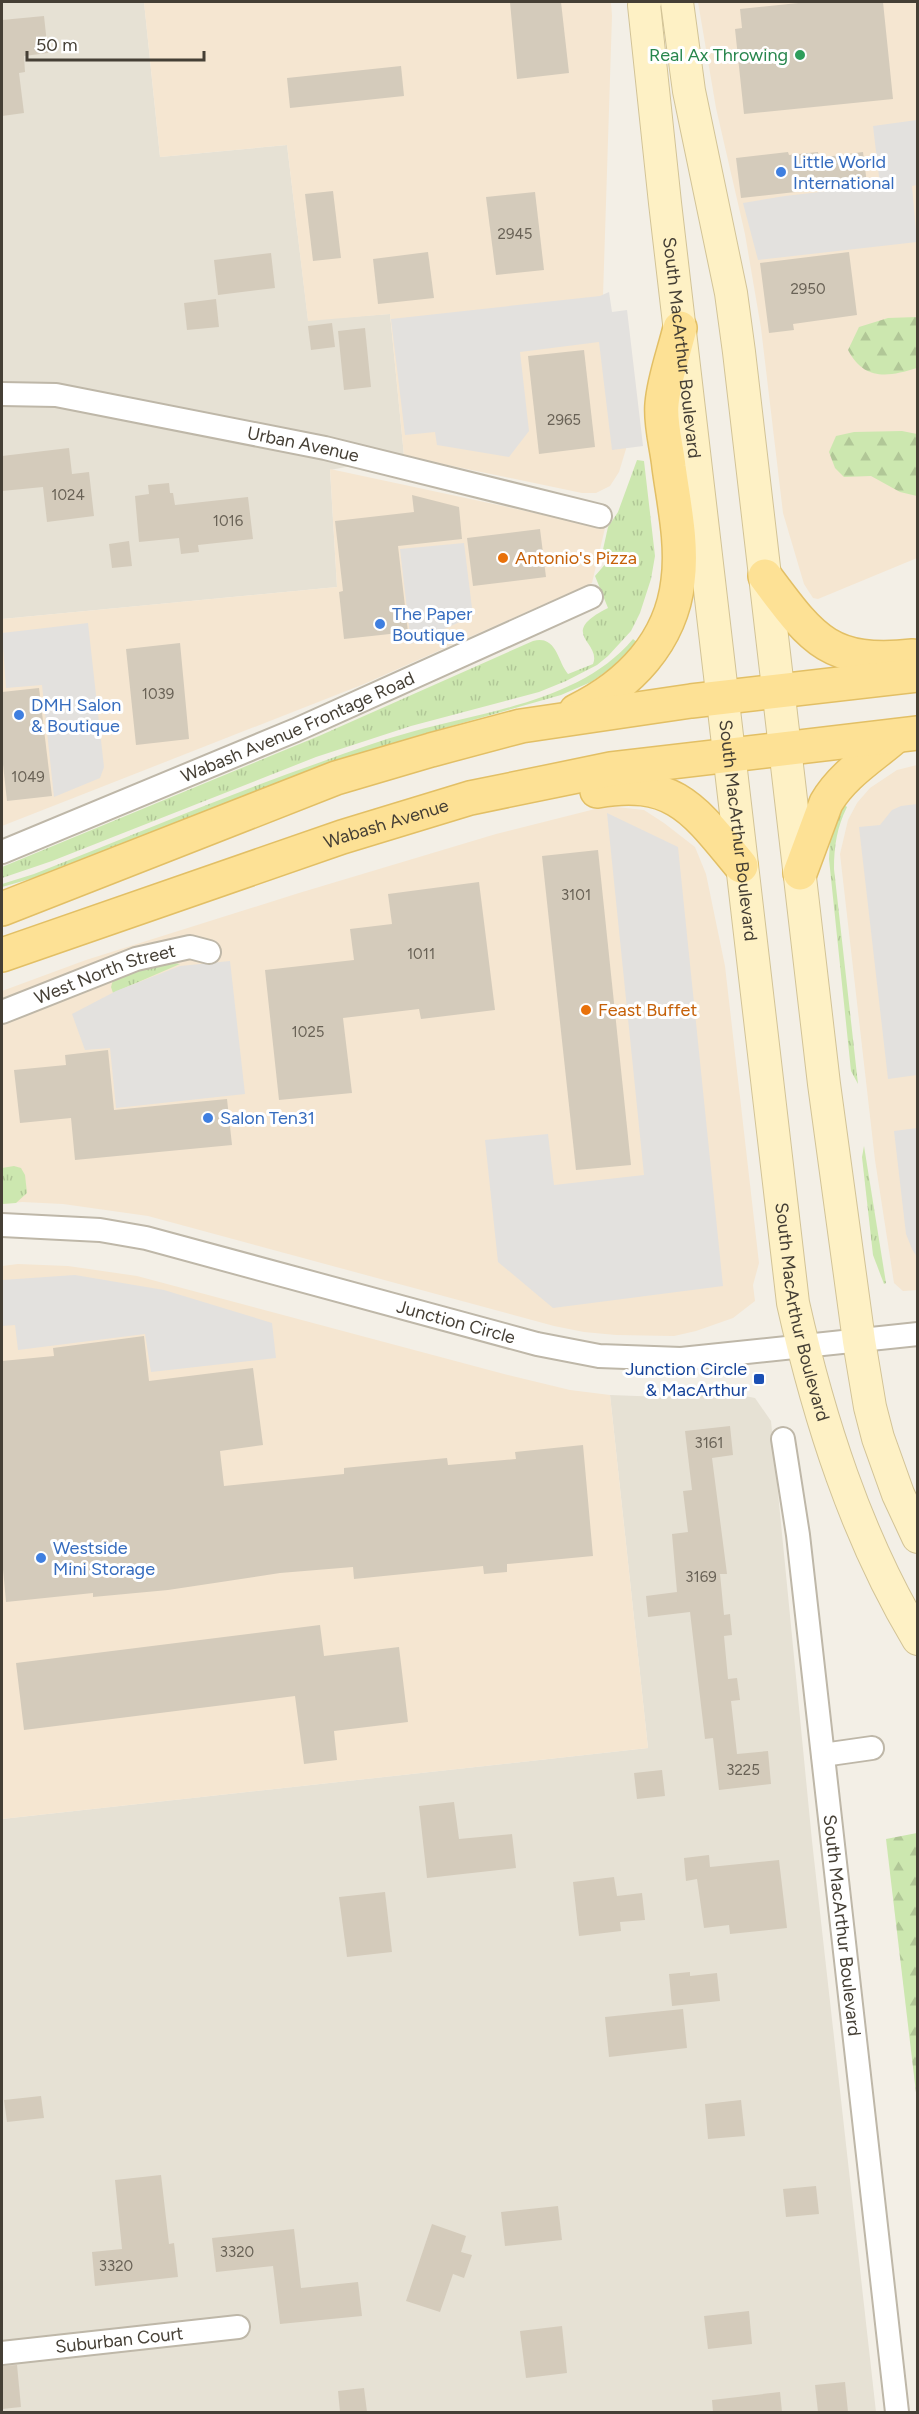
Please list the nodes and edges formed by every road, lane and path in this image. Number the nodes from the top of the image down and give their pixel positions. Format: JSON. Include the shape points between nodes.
{"nodes":[{"id":1,"x":645,"y":2,"type":"edge"},
{"id":2,"x":677,"y":2,"type":"edge"},
{"id":3,"x":680,"y":328,"type":"junction"},
{"id":4,"x":2,"y":394,"type":"edge"},
{"id":5,"x":600,"y":516,"type":"dead end"},
{"id":6,"x":765,"y":576,"type":"junction"},
{"id":7,"x":591,"y":597,"type":"dead end"},
{"id":8,"x":918,"y":655,"type":"edge"},
{"id":9,"x":918,"y":675,"type":"edge"},
{"id":10,"x":779,"y":691,"type":"junction"},
{"id":11,"x":722,"y":698,"type":"junction"},
{"id":12,"x":531,"y":724,"type":"junction"},
{"id":13,"x":907,"y":734,"type":"edge"},
{"id":14,"x":786,"y":749,"type":"junction"},
{"id":15,"x":729,"y":755,"type":"junction"},
{"id":16,"x":342,"y":837,"type":"junction"},
{"id":17,"x":2,"y":852,"type":"edge"},
{"id":18,"x":741,"y":866,"type":"junction"},
{"id":19,"x":800,"y":873,"type":"junction"},
{"id":20,"x":2,"y":909,"type":"edge"},
{"id":21,"x":209,"y":952,"type":"dead end"},
{"id":22,"x":2,"y":955,"type":"edge"},
{"id":23,"x":2,"y":1012,"type":"edge"},
{"id":24,"x":2,"y":1225,"type":"edge"},
{"id":25,"x":918,"y":1334,"type":"edge"},
{"id":26,"x":859,"y":1341,"type":"junction"},
{"id":27,"x":803,"y":1347,"type":"junction"},
{"id":28,"x":783,"y":1439,"type":"dead end"},
{"id":29,"x":918,"y":1537,"type":"edge"},
{"id":30,"x":918,"y":1638,"type":"edge"},
{"id":31,"x":872,"y":1748,"type":"dead end"},
{"id":32,"x":823,"y":1755,"type":"junction"},
{"id":33,"x":238,"y":2327,"type":"dead end"},
{"id":34,"x":2,"y":2353,"type":"edge"},
{"id":35,"x":897,"y":2412,"type":"edge"}],
"edges":[{"from":1,"to":3,"type":"main road","name":"South MacArthur Boulevard"},
{"from":2,"to":6,"type":"main road","via":[[689,91],[731,293]]},
{"from":3,"to":11,"type":"main road","name":"South MacArthur Boulevard"},
{"from":3,"to":12,"type":"main road","via":[[662,405],[679,548],[672,610],[661,638],[631,675],[610,692],[577,710]]},
{"from":4,"to":5,"type":"street","name":"Urban Avenue","via":[[56,395],[325,448]]},
{"from":6,"to":8,"type":"main road","via":[[796,618],[826,644],[860,657]]},
{"from":6,"to":10,"type":"main road"},
{"from":7,"to":17,"type":"street","name":"Wabash Avenue Frontage Road","via":[[296,730]]},
{"from":9,"to":10,"type":"main road"},
{"from":10,"to":11,"type":"main road"},
{"from":10,"to":14,"type":"main road"},
{"from":11,"to":12,"type":"main road"},
{"from":11,"to":15,"type":"main road","name":"South MacArthur Boulevard"},
{"from":12,"to":20,"type":"main road","via":[[336,778]]},
{"from":13,"to":14,"type":"main road","name":"Wabash Avenue"},
{"from":13,"to":19,"type":"main road","via":[[844,779],[832,793]]},
{"from":14,"to":15,"type":"main road","name":"Wabash Avenue"},
{"from":14,"to":19,"type":"main road"},
{"from":15,"to":16,"type":"main road","name":"Wabash Avenue","via":[[611,769],[536,783],[458,801]]},
{"from":15,"to":18,"type":"main road","name":"South MacArthur Boulevard"},
{"from":16,"to":18,"type":"main road","via":[[391,844],[516,808],[638,787],[659,792],[695,812]]},
{"from":16,"to":22,"type":"main road","name":"Wabash Avenue"},
{"from":18,"to":27,"type":"main road","name":"South MacArthur Boulevard","via":[[789,1272]]},
{"from":19,"to":26,"type":"main road"},
{"from":21,"to":23,"type":"street","name":"West North Street","via":[[190,947],[136,959]]},
{"from":24,"to":27,"type":"street","name":"Junction Circle","via":[[100,1230],[146,1239],[537,1344],[599,1356],[681,1359]]},
{"from":25,"to":26,"type":"street","name":"Junction Circle"},
{"from":26,"to":27,"type":"street","name":"Junction Circle"},
{"from":26,"to":29,"type":"main road","via":[[878,1438]]},
{"from":27,"to":30,"type":"main road","name":"South MacArthur Boulevard","via":[[825,1427],[859,1520]]},
{"from":28,"to":32,"type":"street","name":"South MacArthur Boulevard"},
{"from":31,"to":32,"type":"street"},
{"from":32,"to":35,"type":"street","name":"South MacArthur Boulevard"},
{"from":33,"to":34,"type":"street","name":"Suburban Court"}]}
